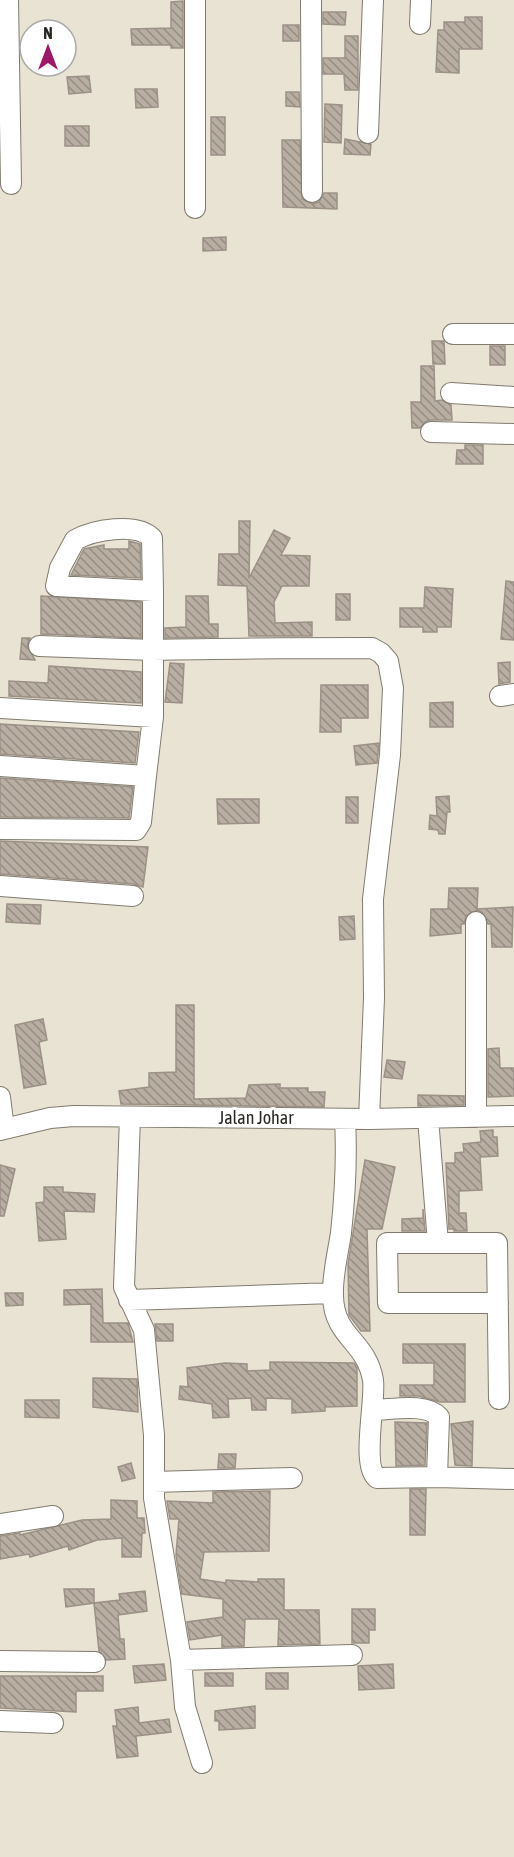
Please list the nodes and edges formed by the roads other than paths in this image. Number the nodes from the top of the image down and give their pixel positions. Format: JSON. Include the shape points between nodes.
{"nodes":[{"id":1,"x":8,"y":0,"type":"edge"},
{"id":2,"x":195,"y":0,"type":"edge"},
{"id":3,"x":310,"y":0,"type":"edge"},
{"id":4,"x":373,"y":0,"type":"edge"},
{"id":5,"x":421,"y":0,"type":"edge"},
{"id":6,"x":420,"y":24,"type":"dead end"},
{"id":7,"x":5,"y":99,"type":"edge"},
{"id":8,"x":368,"y":133,"type":"dead end"},
{"id":9,"x":11,"y":184,"type":"dead end"},
{"id":10,"x":312,"y":192,"type":"dead end"},
{"id":11,"x":195,"y":208,"type":"dead end"},
{"id":12,"x":453,"y":334,"type":"dead end"},
{"id":13,"x":514,"y":334,"type":"edge"},
{"id":14,"x":451,"y":393,"type":"dead end"},
{"id":15,"x":514,"y":397,"type":"edge"},
{"id":16,"x":431,"y":432,"type":"dead end"},
{"id":17,"x":514,"y":435,"type":"edge"},
{"id":18,"x":153,"y":591,"type":"junction"},
{"id":19,"x":39,"y":646,"type":"dead end"},
{"id":20,"x":153,"y":650,"type":"junction"},
{"id":21,"x":0,"y":708,"type":"edge"},
{"id":22,"x":153,"y":717,"type":"junction"},
{"id":23,"x":0,"y":765,"type":"edge"},
{"id":24,"x":146,"y":776,"type":"junction"},
{"id":25,"x":0,"y":828,"type":"edge"},
{"id":26,"x":0,"y":886,"type":"edge"},
{"id":27,"x":133,"y":896,"type":"dead end"},
{"id":28,"x":477,"y":922,"type":"dead end"},
{"id":29,"x":0,"y":1097,"type":"edge"},
{"id":30,"x":514,"y":1116,"type":"edge"},
{"id":31,"x":129,"y":1117,"type":"junction"},
{"id":32,"x":477,"y":1117,"type":"junction"},
{"id":33,"x":429,"y":1118,"type":"junction"},
{"id":34,"x":345,"y":1119,"type":"junction"},
{"id":35,"x":369,"y":1119,"type":"junction"},
{"id":36,"x":2,"y":1129,"type":"edge"},
{"id":37,"x":438,"y":1243,"type":"junction"},
{"id":38,"x":333,"y":1293,"type":"junction"},
{"id":39,"x":129,"y":1300,"type":"junction"},
{"id":40,"x":504,"y":1312,"type":"edge"},
{"id":41,"x":504,"y":1391,"type":"edge"},
{"id":42,"x":372,"y":1410,"type":"junction"},
{"id":43,"x":437,"y":1477,"type":"junction"},
{"id":44,"x":292,"y":1478,"type":"dead end"},
{"id":45,"x":514,"y":1479,"type":"edge"},
{"id":46,"x":154,"y":1482,"type":"junction"},
{"id":47,"x":53,"y":1516,"type":"dead end"},
{"id":48,"x":0,"y":1524,"type":"edge"},
{"id":49,"x":352,"y":1655,"type":"dead end"},
{"id":50,"x":181,"y":1660,"type":"junction"},
{"id":51,"x":0,"y":1661,"type":"edge"},
{"id":52,"x":94,"y":1662,"type":"dead end"},
{"id":53,"x":0,"y":1721,"type":"edge"},
{"id":54,"x":53,"y":1722,"type":"dead end"},
{"id":55,"x":202,"y":1763,"type":"dead end"}],
"edges":[{"from":1,"to":7,"type":"street"},
{"from":2,"to":11,"type":"street"},
{"from":3,"to":10,"type":"street"},
{"from":4,"to":8,"type":"street"},
{"from":5,"to":6,"type":"street"},
{"from":7,"to":9,"type":"street"},
{"from":12,"to":13,"type":"street"},
{"from":14,"to":15,"type":"street"},
{"from":16,"to":17,"type":"street"},
{"from":18,"to":18,"type":"street","via":[[152,538],[137,531],[101,530],[75,540],[60,568],[56,586]]},
{"from":18,"to":20,"type":"street"},
{"from":19,"to":20,"type":"street"},
{"from":20,"to":22,"type":"street"},
{"from":20,"to":35,"type":"street","via":[[372,648],[388,661],[392,699],[386,799],[373,899]]},
{"from":21,"to":22,"type":"street"},
{"from":22,"to":24,"type":"street"},
{"from":23,"to":24,"type":"street"},
{"from":24,"to":25,"type":"street","via":[[141,822],[136,830]]},
{"from":26,"to":27,"type":"street"},
{"from":28,"to":32,"type":"street"},
{"from":29,"to":36,"type":"street"},
{"from":30,"to":32,"type":"street","name":"Jalan Johar"},
{"from":31,"to":34,"type":"street","name":"Jalan Johar"},
{"from":31,"to":36,"type":"street","name":"Jalan Johar","via":[[58,1118]]},
{"from":31,"to":39,"type":"street","via":[[124,1282]]},
{"from":32,"to":33,"type":"street","name":"Jalan Johar"},
{"from":33,"to":35,"type":"street","name":"Jalan Johar"},
{"from":33,"to":37,"type":"street"},
{"from":34,"to":35,"type":"street","name":"Jalan Johar"},
{"from":34,"to":38,"type":"street","via":[[341,1230]]},
{"from":37,"to":40,"type":"street","via":[[497,1243]]},
{"from":37,"to":40,"type":"street","via":[[387,1243],[388,1304]]},
{"from":38,"to":39,"type":"street"},
{"from":38,"to":42,"type":"street","via":[[340,1328],[365,1354],[373,1381]]},
{"from":39,"to":46,"type":"street","via":[[143,1325],[148,1353]]},
{"from":40,"to":41,"type":"street"},
{"from":42,"to":43,"type":"street","via":[[370,1445],[374,1476]]},
{"from":42,"to":43,"type":"street","via":[[423,1409],[436,1413]]},
{"from":43,"to":45,"type":"street"},
{"from":44,"to":46,"type":"street"},
{"from":46,"to":50,"type":"street"},
{"from":47,"to":48,"type":"street"},
{"from":49,"to":50,"type":"street"},
{"from":50,"to":55,"type":"street","via":[[184,1707]]},
{"from":51,"to":52,"type":"street"},
{"from":53,"to":54,"type":"street"}]}
